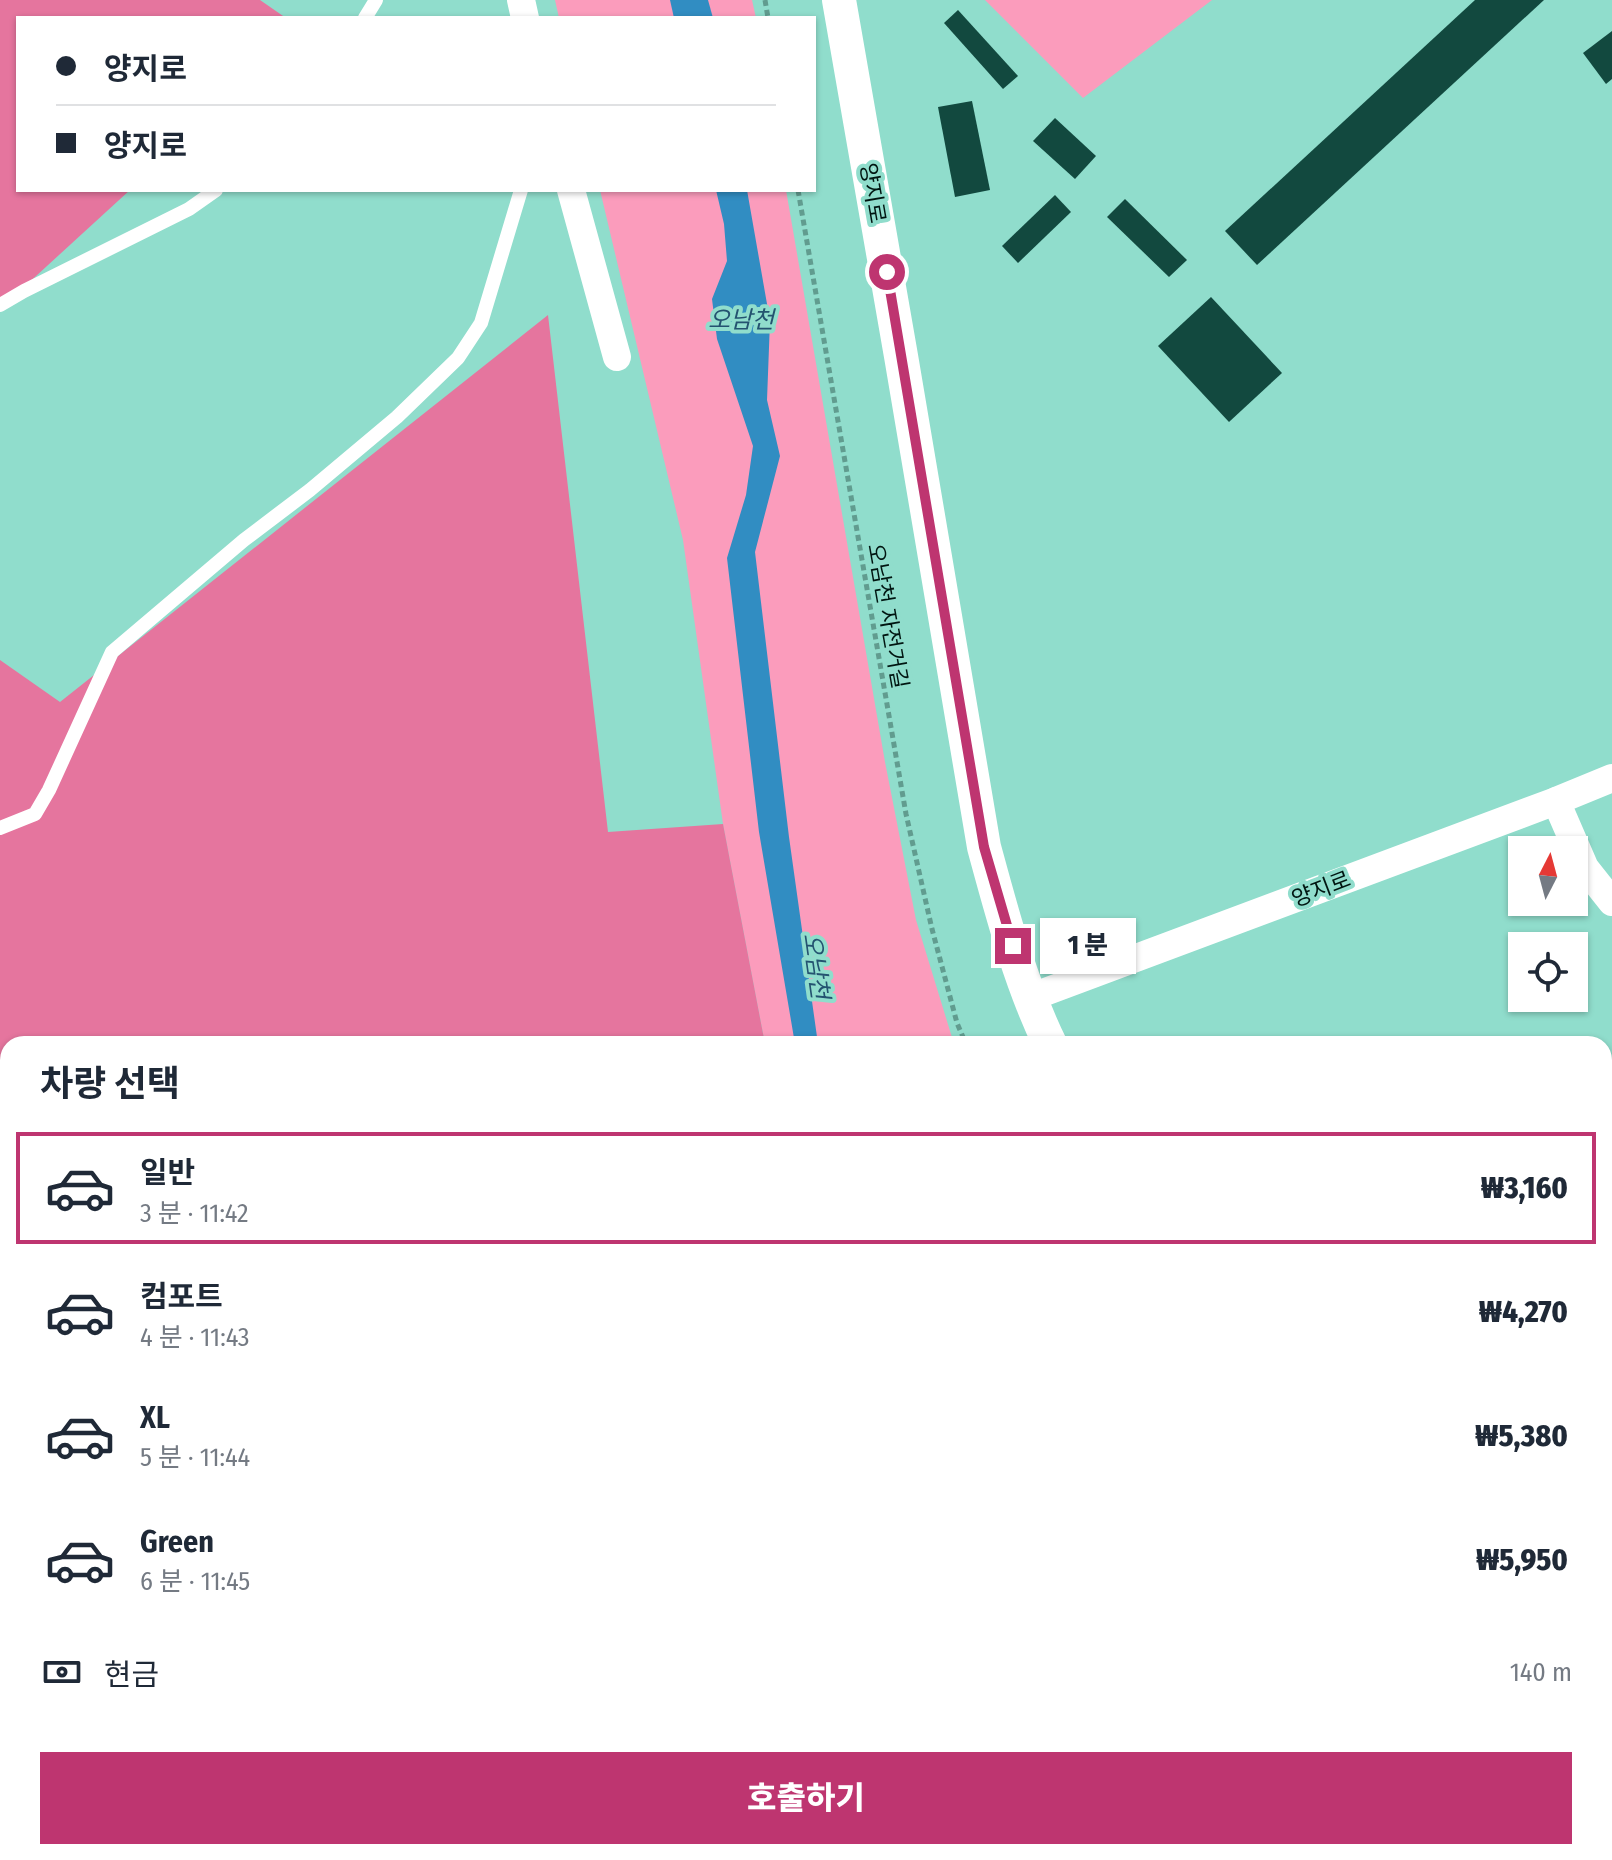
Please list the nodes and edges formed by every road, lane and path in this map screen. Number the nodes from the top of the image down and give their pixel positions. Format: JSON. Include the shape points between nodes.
{"nodes":[{"id":1,"x":839,"y":0,"type":"edge"},
{"id":2,"x":213,"y":192,"type":"edge"},
{"id":3,"x":520,"y":192,"type":"edge"},
{"id":4,"x":572,"y":192,"type":"edge"},
{"id":5,"x":798,"y":192,"type":"edge"},
{"id":6,"x":0,"y":305,"type":"edge"},
{"id":7,"x":617,"y":357,"type":"dead end"},
{"id":8,"x":1612,"y":778,"type":"edge"},
{"id":9,"x":1556,"y":801,"type":"junction"},
{"id":10,"x":0,"y":828,"type":"edge"},
{"id":11,"x":1612,"y":902,"type":"edge"},
{"id":12,"x":1029,"y":998,"type":"junction"},
{"id":13,"x":963,"y":1036,"type":"edge"},
{"id":14,"x":1046,"y":1036,"type":"edge"}],
"edges":[{"from":1,"to":12,"type":"street","name":"양지로","via":[[984,847]]},
{"from":2,"to":6,"type":"lane"},
{"from":3,"to":10,"type":"lane","via":[[481,323],[458,358],[397,417],[112,652],[35,814]]},
{"from":4,"to":7,"type":"street"},
{"from":5,"to":13,"type":"path","name":"오남천 자전거길","via":[[906,814]]},
{"from":8,"to":9,"type":"street","name":"양지로"},
{"from":9,"to":11,"type":"street","via":[[1585,868]]},
{"from":9,"to":12,"type":"street","name":"양지로"},
{"from":12,"to":14,"type":"street","name":"양지로"}]}
